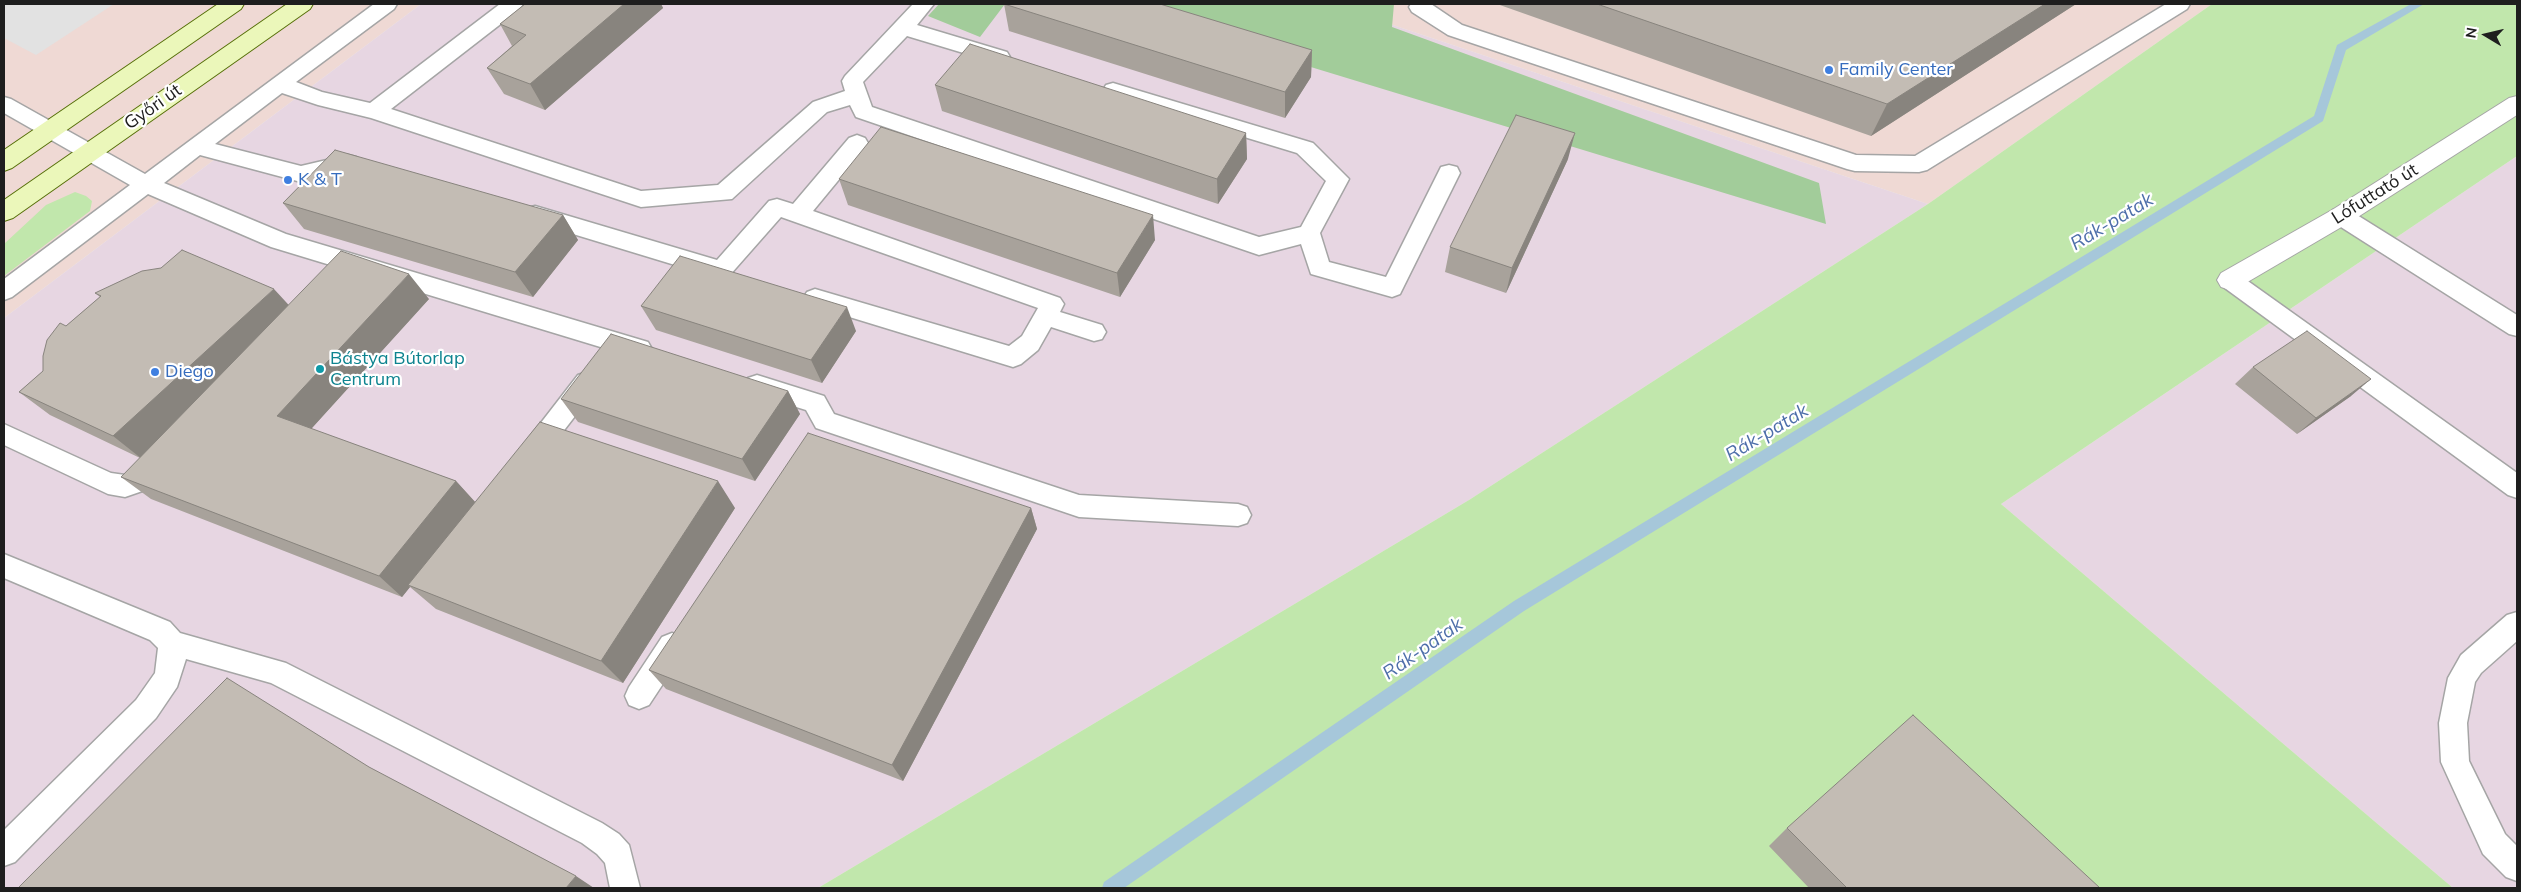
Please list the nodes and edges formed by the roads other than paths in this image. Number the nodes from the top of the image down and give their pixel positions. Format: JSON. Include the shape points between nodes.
{"nodes":[{"id":1,"x":233,"y":4,"type":"edge"},
{"id":2,"x":302,"y":4,"type":"edge"},
{"id":3,"x":387,"y":4,"type":"edge"},
{"id":4,"x":513,"y":4,"type":"edge"},
{"id":5,"x":924,"y":4,"type":"edge"},
{"id":6,"x":1421,"y":4,"type":"edge"},
{"id":7,"x":2180,"y":4,"type":"edge"},
{"id":8,"x":903,"y":28,"type":"junction"},
{"id":9,"x":1018,"y":62,"type":"edge"},
{"id":10,"x":279,"y":84,"type":"junction"},
{"id":11,"x":1095,"y":85,"type":"edge"},
{"id":12,"x":857,"y":95,"type":"junction"},
{"id":13,"x":4,"y":104,"type":"edge"},
{"id":14,"x":2517,"y":104,"type":"edge"},
{"id":15,"x":374,"y":111,"type":"junction"},
{"id":16,"x":48,"y":131,"type":"junction"},
{"id":17,"x":857,"y":143,"type":"dead end"},
{"id":18,"x":196,"y":146,"type":"junction"},
{"id":19,"x":89,"y":152,"type":"junction"},
{"id":20,"x":4,"y":162,"type":"edge"},
{"id":21,"x":369,"y":164,"type":"edge"},
{"id":22,"x":1449,"y":173,"type":"dead end"},
{"id":23,"x":145,"y":184,"type":"junction"},
{"id":24,"x":512,"y":207,"type":"edge"},
{"id":25,"x":4,"y":212,"type":"edge"},
{"id":26,"x":798,"y":214,"type":"junction"},
{"id":27,"x":2341,"y":216,"type":"junction"},
{"id":28,"x":1309,"y":233,"type":"junction"},
{"id":29,"x":2230,"y":280,"type":"joint"},
{"id":30,"x":4,"y":291,"type":"edge"},
{"id":31,"x":796,"y":292,"type":"edge"},
{"id":32,"x":1045,"y":316,"type":"junction"},
{"id":33,"x":2517,"y":327,"type":"edge"},
{"id":34,"x":1094,"y":332,"type":"dead end"},
{"id":35,"x":618,"y":342,"type":"junction"},
{"id":36,"x":665,"y":357,"type":"edge"},
{"id":37,"x":740,"y":380,"type":"edge"},
{"id":38,"x":825,"y":421,"type":"junction"},
{"id":39,"x":4,"y":434,"type":"edge"},
{"id":40,"x":810,"y":442,"type":"edge"},
{"id":41,"x":172,"y":452,"type":"edge"},
{"id":42,"x":516,"y":474,"type":"edge"},
{"id":43,"x":2517,"y":487,"type":"edge"},
{"id":44,"x":1238,"y":515,"type":"dead end"},
{"id":45,"x":4,"y":566,"type":"edge"},
{"id":46,"x":2517,"y":624,"type":"edge"},
{"id":47,"x":683,"y":630,"type":"edge"},
{"id":48,"x":172,"y":643,"type":"junction"},
{"id":49,"x":639,"y":696,"type":"dead end"},
{"id":50,"x":4,"y":851,"type":"edge"},
{"id":51,"x":2517,"y":866,"type":"edge"},
{"id":52,"x":625,"y":888,"type":"edge"}],
"edges":[{"from":1,"to":16,"type":"main road"},
{"from":2,"to":19,"type":"main road","name":"Győri út"},
{"from":3,"to":10,"type":"lane"},
{"from":4,"to":15,"type":"lane"},
{"from":5,"to":8,"type":"lane"},
{"from":6,"to":7,"type":"lane","via":[[1419,8],[1455,30],[1855,163],[1920,164]]},
{"from":8,"to":9,"type":"lane"},
{"from":8,"to":12,"type":"lane","via":[[852,80]]},
{"from":10,"to":15,"type":"lane","via":[[318,98]]},
{"from":10,"to":18,"type":"lane"},
{"from":11,"to":28,"type":"lane","via":[[1305,148],[1338,178]]},
{"from":12,"to":15,"type":"lane","via":[[820,107],[724,193],[641,199]]},
{"from":12,"to":28,"type":"lane","via":[[863,112],[1259,246]]},
{"from":13,"to":16,"type":"lane"},
{"from":14,"to":27,"type":"street","name":"Lófuttató út"},
{"from":16,"to":19,"type":"lane"},
{"from":16,"to":20,"type":"main road"},
{"from":17,"to":26,"type":"lane"},
{"from":18,"to":21,"type":"lane","via":[[301,174],[359,161]]},
{"from":18,"to":23,"type":"lane"},
{"from":19,"to":23,"type":"lane"},
{"from":19,"to":25,"type":"main road","name":"Győri út"},
{"from":22,"to":28,"type":"lane","via":[[1392,288],[1319,268]]},
{"from":23,"to":30,"type":"lane"},
{"from":23,"to":35,"type":"lane","via":[[350,274]]},
{"from":24,"to":26,"type":"lane","via":[[730,272],[777,207]]},
{"from":26,"to":32,"type":"lane","via":[[1052,304]]},
{"from":27,"to":29,"type":"street","name":"Lófuttató út"},
{"from":27,"to":33,"type":"lane"},
{"from":29,"to":43,"type":"lane"},
{"from":31,"to":32,"type":"lane","via":[[1013,357],[1030,343]]},
{"from":32,"to":34,"type":"lane"},
{"from":35,"to":36,"type":"lane"},
{"from":35,"to":42,"type":"lane"},
{"from":37,"to":38,"type":"lane","via":[[815,403]]},
{"from":38,"to":40,"type":"lane"},
{"from":38,"to":44,"type":"lane","via":[[1079,506]]},
{"from":39,"to":41,"type":"lane","via":[[108,483],[125,486],[145,479]]},
{"from":45,"to":48,"type":"lane","via":[[160,631]]},
{"from":46,"to":51,"type":"lane","via":[[2471,664],[2462,678],[2453,723],[2455,762],[2494,844]]},
{"from":47,"to":49,"type":"lane"},
{"from":48,"to":50,"type":"lane","via":[[167,678],[146,709]]},
{"from":48,"to":52,"type":"lane","via":[[276,672],[592,833],[618,856]]}]}
